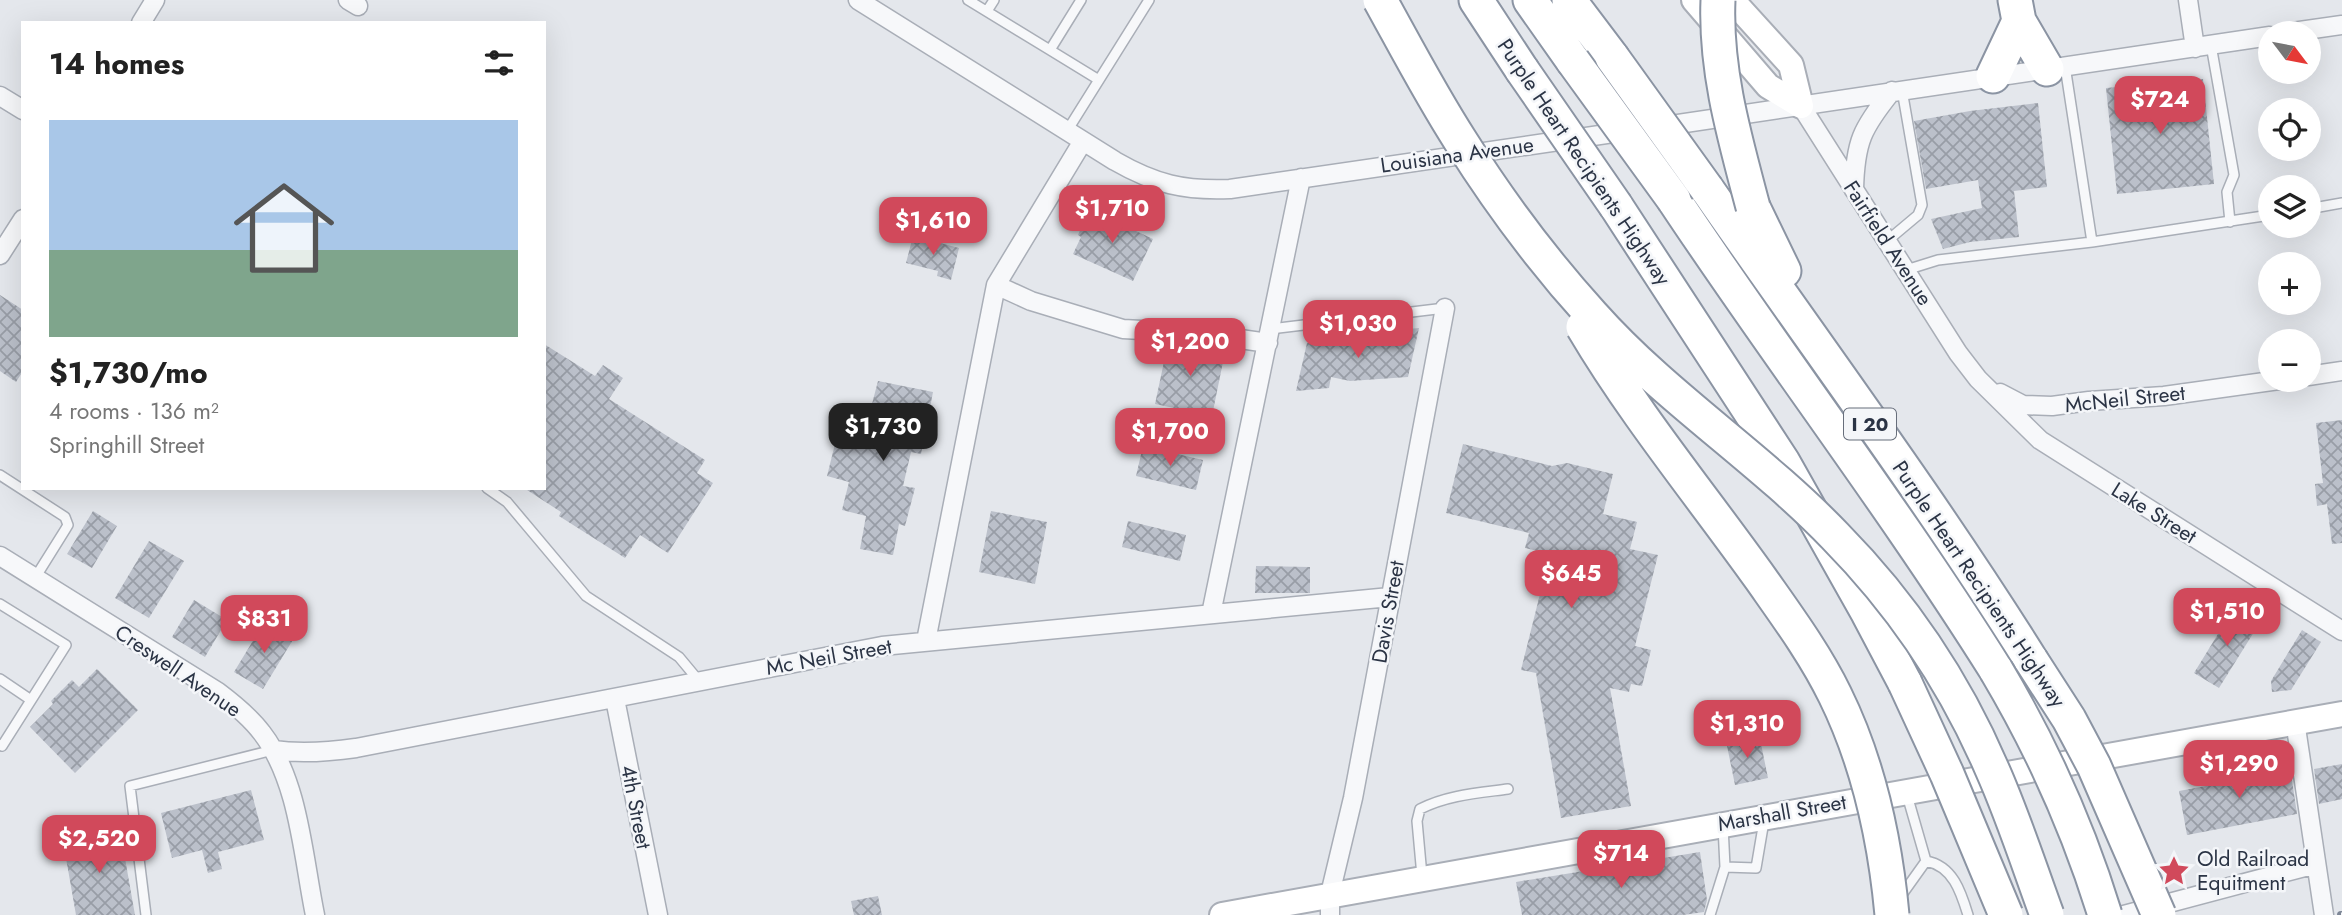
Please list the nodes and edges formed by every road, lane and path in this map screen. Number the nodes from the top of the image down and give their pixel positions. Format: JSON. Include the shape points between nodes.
{"nodes":[{"id":1,"x":155,"y":0,"type":"edge"},
{"id":2,"x":858,"y":0,"type":"edge"},
{"id":3,"x":968,"y":0,"type":"edge"},
{"id":4,"x":994,"y":0,"type":"edge"},
{"id":5,"x":1081,"y":0,"type":"edge"},
{"id":6,"x":1149,"y":0,"type":"edge"},
{"id":7,"x":1380,"y":0,"type":"edge"},
{"id":8,"x":1476,"y":0,"type":"edge"},
{"id":9,"x":1530,"y":0,"type":"edge"},
{"id":10,"x":1569,"y":0,"type":"edge"},
{"id":11,"x":1694,"y":0,"type":"edge"},
{"id":12,"x":1718,"y":0,"type":"edge"},
{"id":13,"x":1732,"y":0,"type":"edge"},
{"id":14,"x":2188,"y":0,"type":"edge"},
{"id":15,"x":987,"y":11,"type":"junction"},
{"id":16,"x":2017,"y":11,"type":"edge"},
{"id":17,"x":142,"y":21,"type":"edge"},
{"id":18,"x":2342,"y":25,"type":"edge"},
{"id":19,"x":2321,"y":28,"type":"edge"},
{"id":20,"x":2258,"y":38,"type":"edge"},
{"id":21,"x":2203,"y":47,"type":"junction"},
{"id":22,"x":1050,"y":50,"type":"junction"},
{"id":23,"x":2056,"y":67,"type":"junction"},
{"id":24,"x":1993,"y":76,"type":"junction"},
{"id":25,"x":1099,"y":80,"type":"junction"},
{"id":26,"x":1897,"y":91,"type":"junction"},
{"id":27,"x":0,"y":96,"type":"edge"},
{"id":28,"x":1801,"y":106,"type":"junction"},
{"id":29,"x":21,"y":109,"type":"edge"},
{"id":30,"x":1067,"y":131,"type":"junction"},
{"id":31,"x":1083,"y":141,"type":"junction"},
{"id":32,"x":1301,"y":178,"type":"junction"},
{"id":33,"x":1854,"y":190,"type":"junction"},
{"id":34,"x":2342,"y":203,"type":"edge"},
{"id":35,"x":2321,"y":207,"type":"edge"},
{"id":36,"x":2258,"y":217,"type":"edge"},
{"id":37,"x":21,"y":222,"type":"edge"},
{"id":38,"x":2230,"y":222,"type":"junction"},
{"id":39,"x":1887,"y":241,"type":"junction"},
{"id":40,"x":2092,"y":242,"type":"junction"},
{"id":41,"x":0,"y":255,"type":"edge"},
{"id":42,"x":1906,"y":270,"type":"junction"},
{"id":43,"x":1558,"y":274,"type":"junction"},
{"id":44,"x":996,"y":285,"type":"junction"},
{"id":45,"x":1445,"y":308,"type":"joint"},
{"id":46,"x":1269,"y":336,"type":"junction"},
{"id":47,"x":2342,"y":371,"type":"edge"},
{"id":48,"x":2321,"y":374,"type":"edge"},
{"id":49,"x":1978,"y":379,"type":"junction"},
{"id":50,"x":2258,"y":383,"type":"edge"},
{"id":51,"x":1874,"y":429,"type":"junction"},
{"id":52,"x":0,"y":475,"type":"edge"},
{"id":53,"x":21,"y":489,"type":"edge"},
{"id":54,"x":23,"y":490,"type":"edge"},
{"id":55,"x":490,"y":490,"type":"edge"},
{"id":56,"x":0,"y":556,"type":"edge"},
{"id":57,"x":35,"y":578,"type":"junction"},
{"id":58,"x":1390,"y":597,"type":"junction"},
{"id":59,"x":0,"y":604,"type":"edge"},
{"id":60,"x":1211,"y":614,"type":"junction"},
{"id":61,"x":2342,"y":631,"type":"edge"},
{"id":62,"x":926,"y":641,"type":"junction"},
{"id":63,"x":0,"y":679,"type":"edge"},
{"id":64,"x":699,"y":681,"type":"junction"},
{"id":65,"x":615,"y":699,"type":"junction"},
{"id":66,"x":31,"y":700,"type":"junction"},
{"id":67,"x":2342,"y":714,"type":"edge"},
{"id":68,"x":2295,"y":721,"type":"junction"},
{"id":69,"x":0,"y":745,"type":"edge"},
{"id":70,"x":273,"y":750,"type":"junction"},
{"id":71,"x":1508,"y":789,"type":"dead end"},
{"id":72,"x":1906,"y":791,"type":"junction"},
{"id":73,"x":1765,"y":816,"type":"junction"},
{"id":74,"x":1723,"y":824,"type":"junction"},
{"id":75,"x":1926,"y":861,"type":"junction"},
{"id":76,"x":2316,"y":864,"type":"junction"},
{"id":77,"x":1725,"y":867,"type":"junction"},
{"id":78,"x":1422,"y":878,"type":"junction"},
{"id":79,"x":1330,"y":905,"type":"edge"},
{"id":80,"x":146,"y":915,"type":"edge"},
{"id":81,"x":315,"y":915,"type":"edge"},
{"id":82,"x":658,"y":915,"type":"edge"},
{"id":83,"x":1222,"y":915,"type":"edge"},
{"id":84,"x":1710,"y":915,"type":"edge"},
{"id":85,"x":1890,"y":915,"type":"edge"},
{"id":86,"x":1968,"y":915,"type":"edge"},
{"id":87,"x":2006,"y":915,"type":"edge"},
{"id":88,"x":2047,"y":915,"type":"edge"},
{"id":89,"x":2105,"y":915,"type":"edge"},
{"id":90,"x":2124,"y":915,"type":"edge"},
{"id":91,"x":2159,"y":915,"type":"edge"},
{"id":92,"x":2324,"y":915,"type":"edge"}],
"edges":[{"from":1,"to":17,"type":"street"},
{"from":2,"to":30,"type":"street","name":"Louisiana Avenue"},
{"from":3,"to":15,"type":"lane"},
{"from":4,"to":15,"type":"lane"},
{"from":5,"to":22,"type":"lane"},
{"from":6,"to":25,"type":"lane"},
{"from":7,"to":43,"type":"highway","bridge":true,"via":[[1458,139]]},
{"from":8,"to":87,"type":"highway","name":"Purple Heart Recipients Highway","bridge":true,"via":[[1783,462],[1905,683]]},
{"from":9,"to":89,"type":"highway","bridge":true,"via":[[1950,595],[2021,711],[2062,792]]},
{"from":10,"to":51,"type":"highway","name":"Purple Heart Recipients Highway","number":"I 20","bridge":true},
{"from":11,"to":28,"type":"street","name":"Fairfield Avenue","via":[[1768,86]]},
{"from":12,"to":51,"type":"highway","bridge":true,"via":[[1724,93],[1753,207]]},
{"from":13,"to":28,"type":"street","name":"Fairfield Avenue","via":[[1791,65]]},
{"from":14,"to":21,"type":"street"},
{"from":15,"to":22,"type":"lane"},
{"from":16,"to":23,"type":"highway"},
{"from":16,"to":24,"type":"highway"},
{"from":18,"to":19,"type":"street"},
{"from":20,"to":21,"type":"street","name":"Louisiana Avenue"},
{"from":21,"to":23,"type":"street","name":"Louisiana Avenue"},
{"from":21,"to":38,"type":"lane","via":[[2234,175],[2227,192]]},
{"from":22,"to":25,"type":"lane"},
{"from":23,"to":24,"type":"street","name":"Louisiana Avenue"},
{"from":23,"to":40,"type":"lane"},
{"from":24,"to":26,"type":"street","name":"Louisiana Avenue"},
{"from":25,"to":30,"type":"lane"},
{"from":26,"to":28,"type":"street","name":"Louisiana Avenue"},
{"from":26,"to":33,"type":"street","via":[[1861,135]]},
{"from":26,"to":39,"type":"lane","via":[[1922,205],[1918,215]]},
{"from":27,"to":29,"type":"street"},
{"from":28,"to":32,"type":"street","name":"Louisiana Avenue"},
{"from":28,"to":33,"type":"street","name":"Fairfield Avenue"},
{"from":30,"to":31,"type":"street","name":"Louisiana Avenue"},
{"from":31,"to":32,"type":"street","name":"Louisiana Avenue","via":[[1141,176],[1170,186],[1230,189]]},
{"from":31,"to":44,"type":"street"},
{"from":32,"to":46,"type":"street"},
{"from":33,"to":39,"type":"street","name":"Fairfield Avenue"},
{"from":34,"to":35,"type":"lane"},
{"from":36,"to":38,"type":"lane"},
{"from":37,"to":41,"type":"street"},
{"from":38,"to":40,"type":"lane"},
{"from":39,"to":42,"type":"street","name":"Fairfield Avenue"},
{"from":40,"to":42,"type":"lane","via":[[1938,260]]},
{"from":42,"to":49,"type":"street","name":"Fairfield Avenue"},
{"from":43,"to":85,"type":"highway","bridge":true,"via":[[1604,360],[1793,624],[1835,695],[1871,792],[1889,880]]},
{"from":43,"to":88,"type":"highway","bridge":true,"via":[[1651,375],[1765,470],[1878,581],[1935,662],[1969,722],[1992,769]]},
{"from":44,"to":46,"type":"street","via":[[1123,330]]},
{"from":44,"to":62,"type":"street"},
{"from":45,"to":46,"type":"lane"},
{"from":45,"to":58,"type":"street","name":"Davis Street"},
{"from":46,"to":60,"type":"street"},
{"from":47,"to":48,"type":"street"},
{"from":49,"to":50,"type":"street","name":"McNeil Street","via":[[2005,397],[2037,407]]},
{"from":49,"to":61,"type":"street","name":"Lake Street","via":[[2040,440]]},
{"from":51,"to":91,"type":"highway","name":"Purple Heart Recipients Highway","number":"I 20","bridge":true,"via":[[1978,575],[2069,719]]},
{"from":52,"to":53,"type":"lane"},
{"from":54,"to":57,"type":"lane","via":[[67,522]]},
{"from":55,"to":64,"type":"lane","via":[[508,502],[586,596],[679,657]]},
{"from":56,"to":57,"type":"street","name":"Creswell Avenue"},
{"from":57,"to":70,"type":"street","name":"Creswell Avenue","via":[[218,692],[242,710]]},
{"from":58,"to":60,"type":"street","name":"Mc Neil Street"},
{"from":58,"to":79,"type":"street","name":"Davis Street"},
{"from":59,"to":66,"type":"lane","via":[[66,645]]},
{"from":60,"to":62,"type":"street","name":"Mc Neil Street"},
{"from":62,"to":64,"type":"street","name":"Mc Neil Street"},
{"from":63,"to":66,"type":"lane"},
{"from":64,"to":65,"type":"street","name":"Mc Neil Street"},
{"from":65,"to":70,"type":"street","name":"Mc Neil Street","via":[[356,748]]},
{"from":65,"to":82,"type":"street","name":"4th Street"},
{"from":66,"to":69,"type":"lane"},
{"from":67,"to":68,"type":"street","name":"Marshall Street"},
{"from":68,"to":72,"type":"street","name":"Marshall Street"},
{"from":68,"to":76,"type":"street"},
{"from":70,"to":80,"type":"lane","via":[[130,786]]},
{"from":70,"to":81,"type":"street","name":"Creswell Avenue","via":[[289,786]]},
{"from":71,"to":78,"type":"lane","via":[[1466,794],[1420,809]]},
{"from":72,"to":73,"type":"street","name":"Marshall Street"},
{"from":72,"to":75,"type":"lane"},
{"from":73,"to":74,"type":"street","name":"Marshall Street"},
{"from":73,"to":77,"type":"lane","via":[[1756,868]]},
{"from":74,"to":77,"type":"lane"},
{"from":74,"to":78,"type":"street","name":"Marshall Street"},
{"from":75,"to":85,"type":"lane"},
{"from":75,"to":86,"type":"lane","via":[[1935,862],[1954,880]]},
{"from":76,"to":90,"type":"street"},
{"from":76,"to":92,"type":"street"},
{"from":77,"to":84,"type":"lane"},
{"from":78,"to":79,"type":"street","name":"Marshall Street"},
{"from":79,"to":83,"type":"street","name":"Marshall Street"}]}
